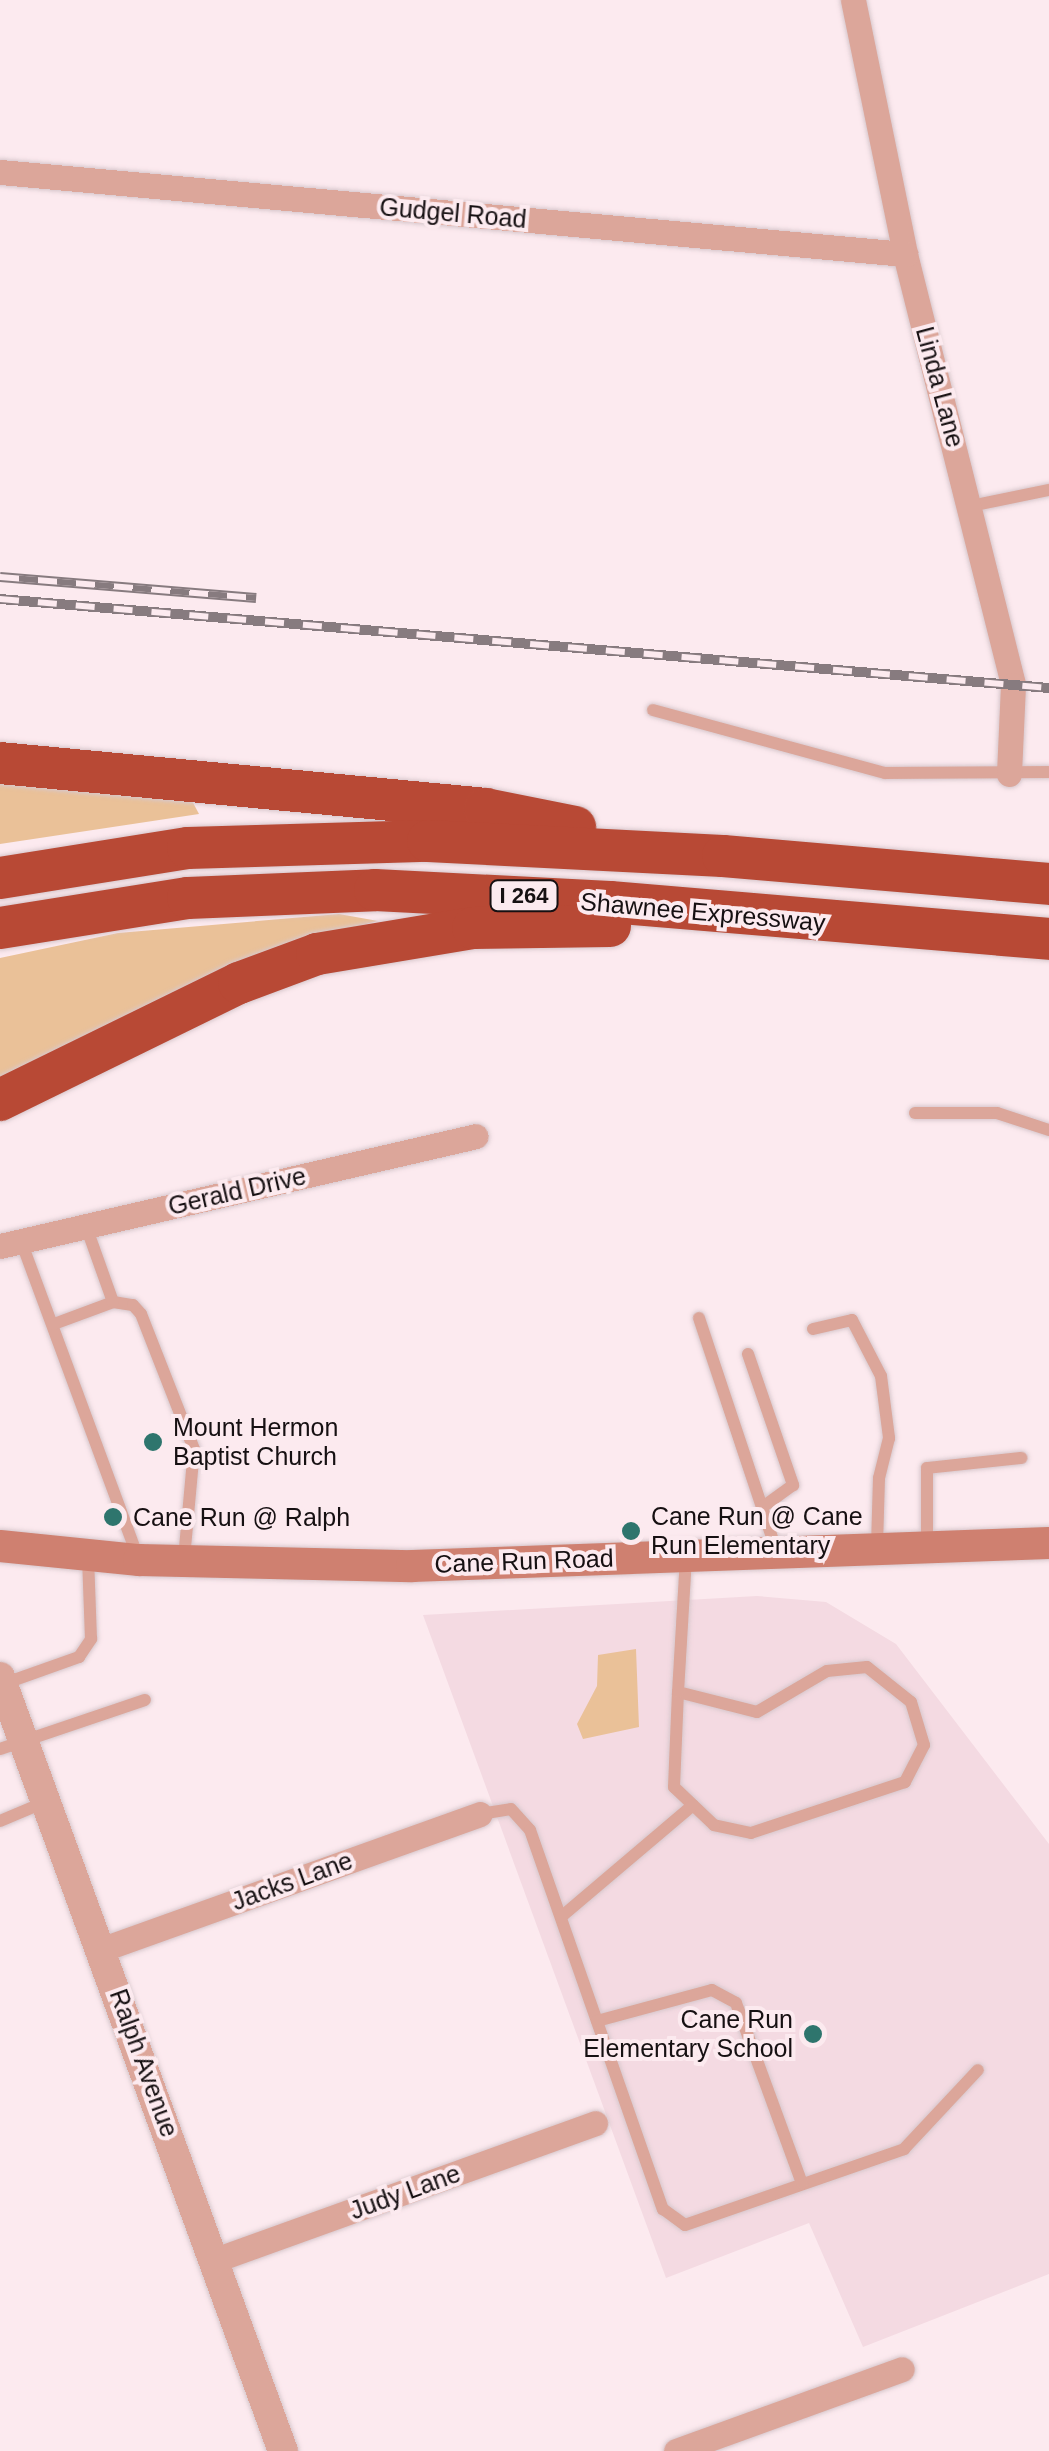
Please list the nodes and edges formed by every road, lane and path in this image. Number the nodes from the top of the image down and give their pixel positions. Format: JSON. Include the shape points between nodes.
{"nodes":[{"id":1,"x":853,"y":0,"type":"edge"},
{"id":2,"x":0,"y":172,"type":"edge"},
{"id":3,"x":906,"y":254,"type":"junction"},
{"id":4,"x":1049,"y":490,"type":"edge"},
{"id":5,"x":972,"y":506,"type":"junction"},
{"id":6,"x":653,"y":710,"type":"dead end"},
{"id":7,"x":0,"y":763,"type":"edge"},
{"id":8,"x":1049,"y":772,"type":"edge"},
{"id":9,"x":1009,"y":774,"type":"junction"},
{"id":10,"x":723,"y":856,"type":"junction"},
{"id":11,"x":0,"y":878,"type":"edge"},
{"id":12,"x":1049,"y":884,"type":"edge"},
{"id":13,"x":776,"y":920,"type":"junction"},
{"id":14,"x":0,"y":928,"type":"edge"},
{"id":15,"x":1049,"y":939,"type":"edge"},
{"id":16,"x":0,"y":1100,"type":"edge"},
{"id":17,"x":915,"y":1113,"type":"dead end"},
{"id":18,"x":1049,"y":1130,"type":"edge"},
{"id":19,"x":475,"y":1136,"type":"dead end"},
{"id":20,"x":86,"y":1226,"type":"junction"},
{"id":21,"x":11,"y":1244,"type":"edge"},
{"id":22,"x":113,"y":1302,"type":"junction"},
{"id":23,"x":700,"y":1318,"type":"dead end"},
{"id":24,"x":54,"y":1324,"type":"junction"},
{"id":25,"x":813,"y":1330,"type":"dead end"},
{"id":26,"x":748,"y":1354,"type":"dead end"},
{"id":27,"x":1020,"y":1458,"type":"dead end"},
{"id":28,"x":764,"y":1506,"type":"junction"},
{"id":29,"x":1049,"y":1543,"type":"edge"},
{"id":30,"x":0,"y":1546,"type":"edge"},
{"id":31,"x":877,"y":1546,"type":"junction"},
{"id":32,"x":926,"y":1546,"type":"junction"},
{"id":33,"x":776,"y":1550,"type":"junction"},
{"id":34,"x":686,"y":1554,"type":"junction"},
{"id":35,"x":88,"y":1556,"type":"junction"},
{"id":36,"x":139,"y":1560,"type":"junction"},
{"id":37,"x":184,"y":1560,"type":"junction"},
{"id":38,"x":678,"y":1692,"type":"junction"},
{"id":39,"x":4,"y":1696,"type":"edge"},
{"id":40,"x":145,"y":1700,"type":"dead end"},
{"id":41,"x":13,"y":1746,"type":"edge"},
{"id":42,"x":47,"y":1802,"type":"junction"},
{"id":43,"x":693,"y":1805,"type":"junction"},
{"id":44,"x":480,"y":1814,"type":"joint"},
{"id":45,"x":0,"y":1820,"type":"edge"},
{"id":46,"x":561,"y":1918,"type":"junction"},
{"id":47,"x":103,"y":1949,"type":"junction"},
{"id":48,"x":597,"y":2021,"type":"junction"},
{"id":49,"x":978,"y":2070,"type":"dead end"},
{"id":50,"x":594,"y":2123,"type":"dead end"},
{"id":51,"x":802,"y":2183,"type":"junction"},
{"id":52,"x":214,"y":2260,"type":"junction"},
{"id":53,"x":902,"y":2369,"type":"dead end"},
{"id":54,"x":283,"y":2451,"type":"edge"},
{"id":55,"x":676,"y":2451,"type":"edge"}],
"edges":[{"from":1,"to":3,"type":"street","name":"Linda Lane"},
{"from":2,"to":3,"type":"street","name":"Gudgel Road"},
{"from":3,"to":5,"type":"street","name":"Linda Lane"},
{"from":4,"to":5,"type":"lane"},
{"from":5,"to":9,"type":"street","name":"Linda Lane","via":[[1014,685]]},
{"from":6,"to":9,"type":"lane","via":[[885,774]]},
{"from":7,"to":10,"type":"highway","via":[[485,809]]},
{"from":8,"to":9,"type":"lane"},
{"from":10,"to":11,"type":"highway","name":"Shawnee Expressway","number":"I 264","via":[[428,841],[298,842],[130,855]]},
{"from":10,"to":12,"type":"highway","name":"Shawnee Expressway","number":"I 264"},
{"from":13,"to":14,"type":"highway","name":"Shawnee Expressway","number":"I 264","via":[[610,902],[375,890],[188,898]]},
{"from":13,"to":15,"type":"highway","name":"Shawnee Expressway","number":"I 264"},
{"from":13,"to":16,"type":"highway","via":[[473,928],[317,954],[239,983]]},
{"from":17,"to":18,"type":"lane","via":[[997,1113]]},
{"from":19,"to":20,"type":"street","name":"Gerald Drive"},
{"from":20,"to":21,"type":"street","name":"Gerald Drive"},
{"from":20,"to":22,"type":"lane"},
{"from":21,"to":24,"type":"lane"},
{"from":22,"to":24,"type":"lane"},
{"from":22,"to":37,"type":"lane","via":[[134,1305],[141,1314],[194,1449]]},
{"from":23,"to":28,"type":"lane"},
{"from":24,"to":36,"type":"lane"},
{"from":25,"to":31,"type":"lane","via":[[852,1320],[881,1376],[888,1438]]},
{"from":26,"to":28,"type":"lane","via":[[793,1485]]},
{"from":27,"to":32,"type":"lane","via":[[927,1468]]},
{"from":28,"to":33,"type":"lane"},
{"from":29,"to":32,"type":"main road","name":"Cane Run Road"},
{"from":30,"to":35,"type":"main road","name":"Cane Run Road"},
{"from":31,"to":32,"type":"main road","name":"Cane Run Road"},
{"from":31,"to":33,"type":"main road","name":"Cane Run Road"},
{"from":33,"to":34,"type":"main road","name":"Cane Run Road"},
{"from":34,"to":37,"type":"main road","name":"Cane Run Road","via":[[412,1566]]},
{"from":34,"to":38,"type":"lane"},
{"from":35,"to":36,"type":"main road","name":"Cane Run Road"},
{"from":35,"to":39,"type":"lane","via":[[91,1639],[63,1667]]},
{"from":36,"to":37,"type":"main road","name":"Cane Run Road"},
{"from":38,"to":43,"type":"lane","via":[[674,1787]]},
{"from":38,"to":43,"type":"lane","via":[[757,1712],[826,1672],[867,1667],[911,1702],[924,1745],[905,1782],[752,1833],[714,1826]]},
{"from":39,"to":41,"type":"street","name":"Ralph Avenue"},
{"from":40,"to":41,"type":"lane"},
{"from":41,"to":42,"type":"street","name":"Ralph Avenue"},
{"from":42,"to":45,"type":"lane"},
{"from":42,"to":47,"type":"street","name":"Ralph Avenue"},
{"from":43,"to":46,"type":"lane"},
{"from":44,"to":46,"type":"lane","via":[[510,1809],[530,1830]]},
{"from":44,"to":47,"type":"street","name":"Jacks Lane"},
{"from":46,"to":48,"type":"lane"},
{"from":47,"to":52,"type":"street","name":"Ralph Avenue"},
{"from":48,"to":51,"type":"lane","via":[[712,1990],[736,2003]]},
{"from":48,"to":51,"type":"lane","via":[[663,2209],[686,2225]]},
{"from":49,"to":51,"type":"lane","via":[[904,2150]]},
{"from":50,"to":52,"type":"street","name":"Judy Lane"},
{"from":52,"to":54,"type":"street","name":"Ralph Avenue"},
{"from":53,"to":55,"type":"street"}]}
